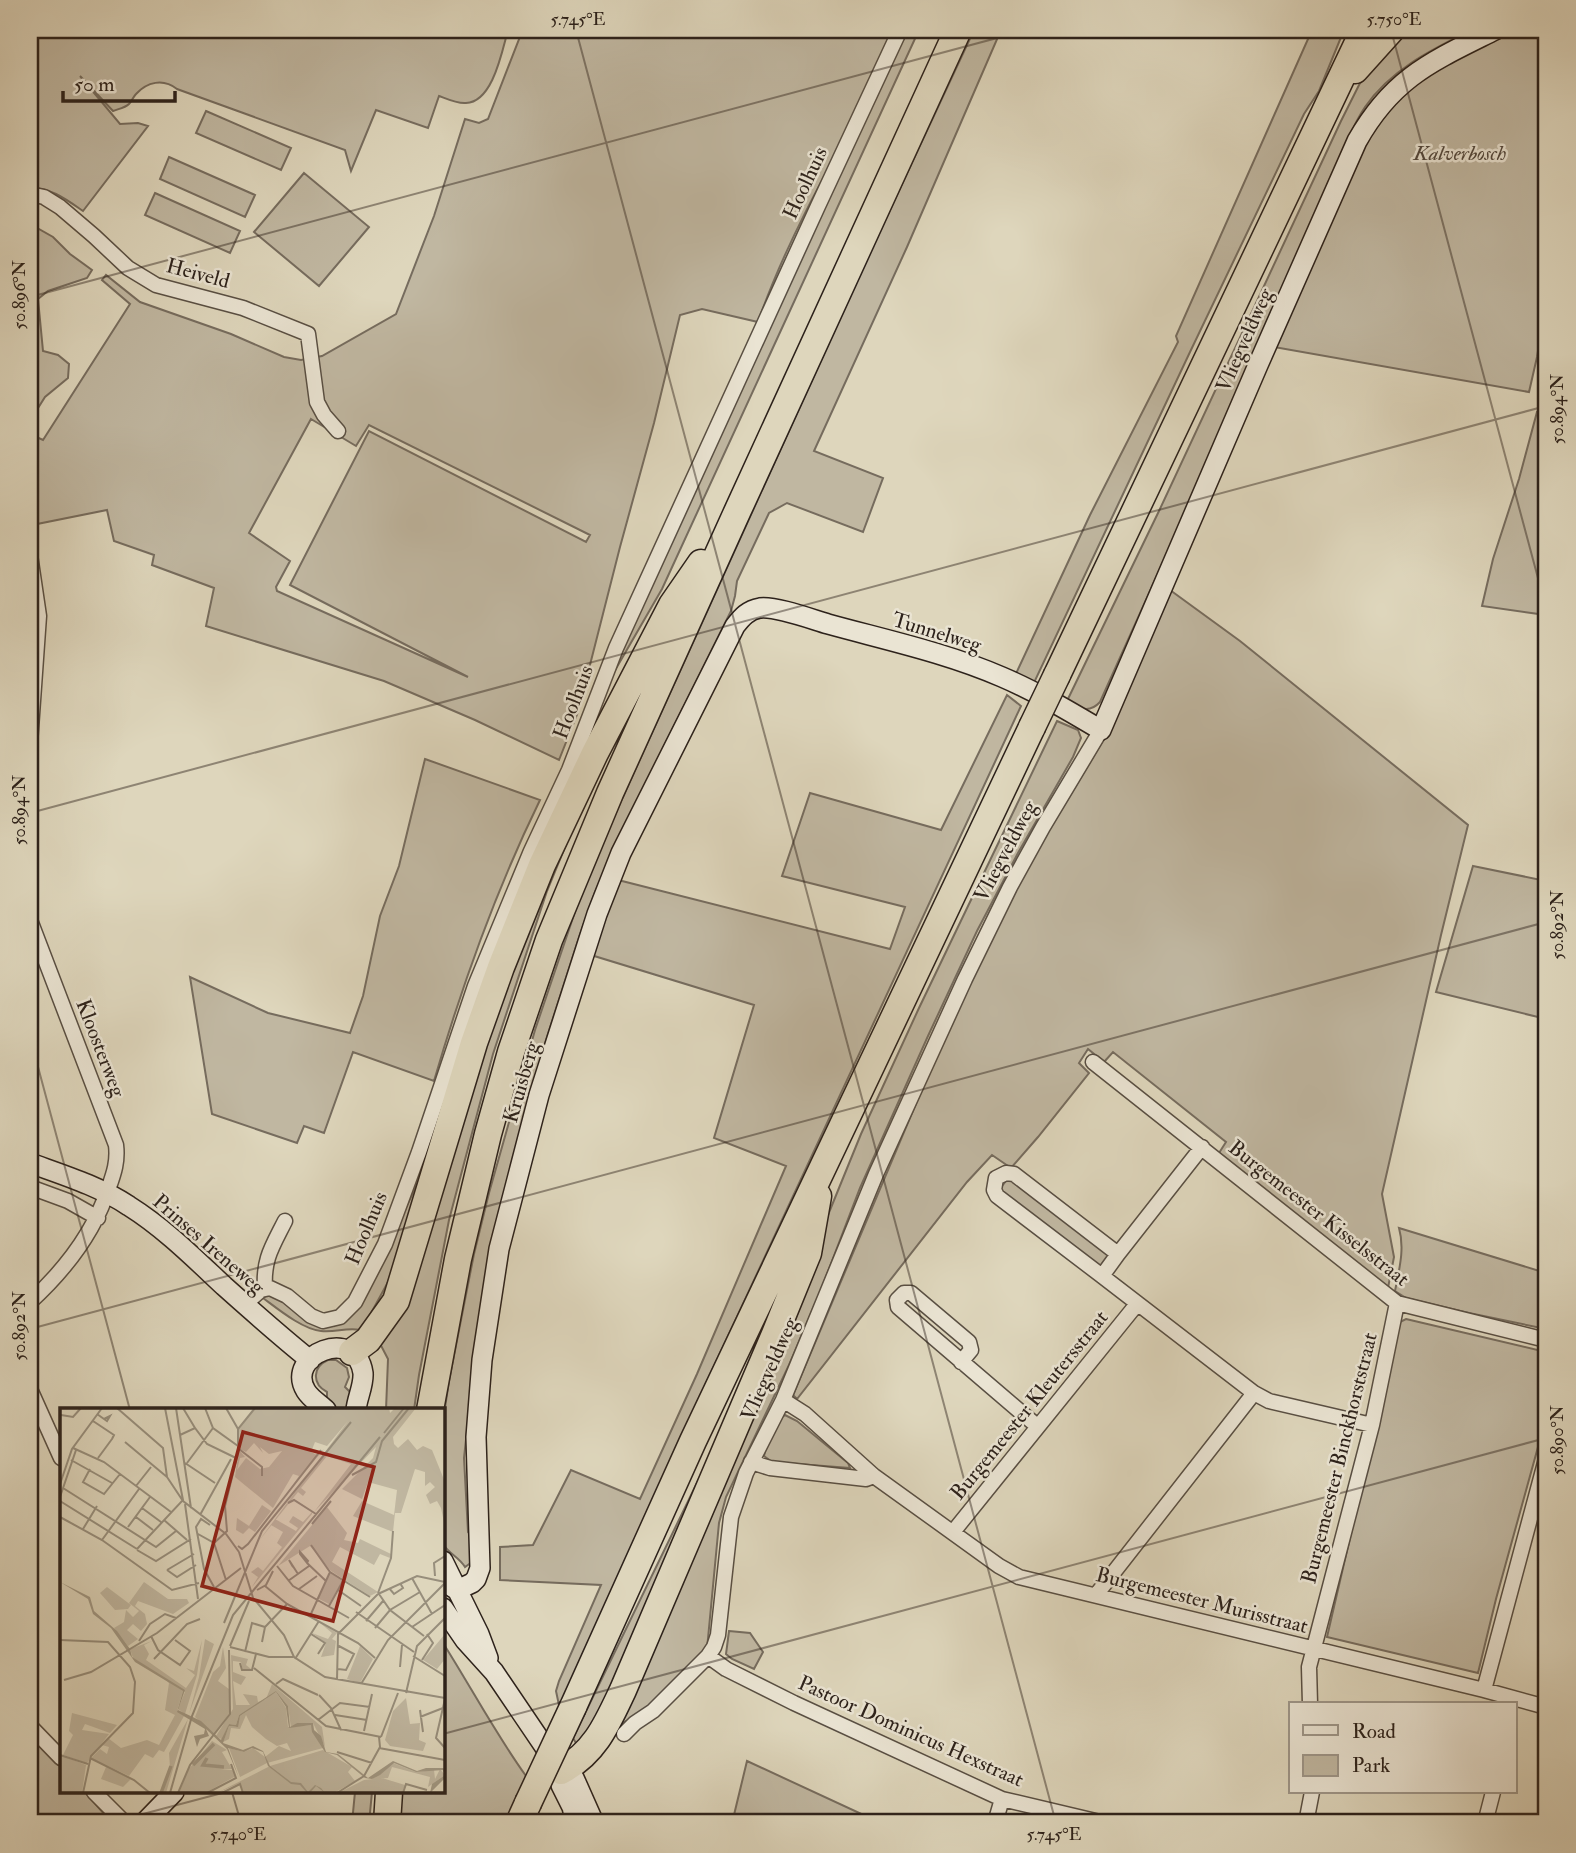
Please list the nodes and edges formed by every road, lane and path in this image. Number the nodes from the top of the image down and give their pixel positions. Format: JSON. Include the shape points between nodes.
{"nodes":[{"id":1,"x":900,"y":30,"type":"edge"},
{"id":2,"x":958,"y":30,"type":"edge"},
{"id":3,"x":1364,"y":30,"type":"edge"},
{"id":4,"x":1391,"y":30,"type":"edge"},
{"id":5,"x":1495,"y":30,"type":"edge"},
{"id":6,"x":1331,"y":97,"type":"junction"},
{"id":7,"x":30,"y":194,"type":"edge"},
{"id":8,"x":338,"y":430,"type":"dead end"},
{"id":9,"x":738,"y":510,"type":"junction"},
{"id":10,"x":30,"y":555,"type":"edge"},
{"id":11,"x":748,"y":611,"type":"joint"},
{"id":12,"x":1101,"y":730,"type":"junction"},
{"id":13,"x":30,"y":743,"type":"edge"},
{"id":14,"x":30,"y":920,"type":"edge"},
{"id":15,"x":1093,"y":1062,"type":"dead end"},
{"id":16,"x":1202,"y":1147,"type":"junction"},
{"id":17,"x":30,"y":1163,"type":"edge"},
{"id":18,"x":823,"y":1166,"type":"junction"},
{"id":19,"x":30,"y":1187,"type":"edge"},
{"id":20,"x":107,"y":1194,"type":"junction"},
{"id":21,"x":98,"y":1218,"type":"junction"},
{"id":22,"x":285,"y":1221,"type":"dead end"},
{"id":23,"x":1118,"y":1254,"type":"junction"},
{"id":24,"x":1101,"y":1276,"type":"junction"},
{"id":25,"x":265,"y":1289,"type":"junction"},
{"id":26,"x":30,"y":1302,"type":"edge"},
{"id":27,"x":1397,"y":1303,"type":"junction"},
{"id":28,"x":1137,"y":1304,"type":"junction"},
{"id":29,"x":244,"y":1305,"type":"junction"},
{"id":30,"x":1546,"y":1340,"type":"edge"},
{"id":31,"x":352,"y":1352,"type":"junction"},
{"id":32,"x":310,"y":1360,"type":"junction"},
{"id":33,"x":961,"y":1362,"type":"junction"},
{"id":34,"x":30,"y":1389,"type":"edge"},
{"id":35,"x":1254,"y":1393,"type":"junction"},
{"id":36,"x":783,"y":1400,"type":"junction"},
{"id":37,"x":324,"y":1408,"type":"edge"},
{"id":38,"x":356,"y":1408,"type":"edge"},
{"id":39,"x":430,"y":1408,"type":"edge"},
{"id":40,"x":1037,"y":1426,"type":"junction"},
{"id":41,"x":1372,"y":1426,"type":"junction"},
{"id":42,"x":60,"y":1456,"type":"edge"},
{"id":43,"x":1546,"y":1459,"type":"edge"},
{"id":44,"x":751,"y":1462,"type":"junction"},
{"id":45,"x":874,"y":1476,"type":"junction"},
{"id":46,"x":1543,"y":1485,"type":"edge"},
{"id":47,"x":953,"y":1532,"type":"junction"},
{"id":48,"x":444,"y":1564,"type":"edge"},
{"id":49,"x":450,"y":1585,"type":"edge"},
{"id":50,"x":1096,"y":1595,"type":"junction"},
{"id":51,"x":444,"y":1609,"type":"edge"},
{"id":52,"x":1314,"y":1648,"type":"junction"},
{"id":53,"x":708,"y":1656,"type":"junction"},
{"id":54,"x":494,"y":1672,"type":"junction"},
{"id":55,"x":1484,"y":1690,"type":"junction"},
{"id":56,"x":1310,"y":1702,"type":"edge"},
{"id":57,"x":1514,"y":1702,"type":"edge"},
{"id":58,"x":1516,"y":1703,"type":"edge"},
{"id":59,"x":1546,"y":1707,"type":"edge"},
{"id":60,"x":30,"y":1726,"type":"edge"},
{"id":61,"x":624,"y":1734,"type":"dead end"},
{"id":62,"x":60,"y":1757,"type":"edge"},
{"id":63,"x":561,"y":1771,"type":"junction"},
{"id":64,"x":96,"y":1794,"type":"edge"},
{"id":65,"x":172,"y":1794,"type":"edge"},
{"id":66,"x":389,"y":1794,"type":"edge"},
{"id":67,"x":1312,"y":1794,"type":"edge"},
{"id":68,"x":1492,"y":1794,"type":"edge"},
{"id":69,"x":1002,"y":1799,"type":"junction"},
{"id":70,"x":524,"y":1813,"type":"edge"},
{"id":71,"x":125,"y":1823,"type":"edge"},
{"id":72,"x":144,"y":1823,"type":"edge"},
{"id":73,"x":387,"y":1823,"type":"edge"},
{"id":74,"x":576,"y":1823,"type":"edge"},
{"id":75,"x":594,"y":1823,"type":"edge"},
{"id":76,"x":995,"y":1823,"type":"edge"},
{"id":77,"x":1104,"y":1823,"type":"edge"},
{"id":78,"x":1306,"y":1823,"type":"edge"},
{"id":79,"x":1485,"y":1823,"type":"edge"}],
"edges":[{"from":1,"to":25,"type":"street","name":"Hoolhuis","via":[[616,648],[475,986],[385,1244],[355,1302],[335,1320],[317,1319],[282,1293]]},
{"from":2,"to":9,"type":"highway"},
{"from":3,"to":6,"type":"highway"},
{"from":4,"to":6,"type":"highway"},
{"from":5,"to":12,"type":"street","name":"Vliegveldweg","via":[[1414,73],[1367,123]]},
{"from":6,"to":18,"type":"highway","bridge":true},
{"from":7,"to":8,"type":"street","name":"Heiveld","via":[[60,208],[128,268],[156,285],[243,307],[308,334],[317,401]]},
{"from":9,"to":31,"type":"highway","via":[[672,605],[562,821],[520,917],[474,1043],[396,1301],[368,1340]]},
{"from":9,"to":39,"type":"highway","via":[[579,865],[530,992],[488,1134],[458,1259]]},
{"from":10,"to":13,"type":"street","via":[[39,616]]},
{"from":11,"to":12,"type":"street","name":"Tunnelweg","via":[[775,610],[947,657],[1037,692]]},
{"from":11,"to":49,"type":"street","name":"Kruisberg","via":[[735,626],[621,853],[539,1095],[499,1248],[482,1360],[476,1437],[480,1568],[472,1583]]},
{"from":12,"to":36,"type":"street","name":"Vliegveldweg","via":[[1036,839],[965,979],[876,1174]]},
{"from":14,"to":20,"type":"street","name":"Kloosterweg","via":[[116,1145],[116,1168]]},
{"from":15,"to":16,"type":"street","name":"Burgemeester Kisselsstraat"},
{"from":16,"to":23,"type":"street"},
{"from":16,"to":27,"type":"street","name":"Burgemeester Kisselsstraat"},
{"from":17,"to":20,"type":"street","name":"Prinses Ireneweg"},
{"from":18,"to":63,"type":"highway","via":[[808,1253],[623,1690],[592,1746]]},
{"from":18,"to":70,"type":"highway","bridge":true},
{"from":19,"to":21,"type":"street"},
{"from":20,"to":21,"type":"street","name":"Kloosterweg"},
{"from":20,"to":29,"type":"street","name":"Prinses Ireneweg","via":[[169,1234]]},
{"from":21,"to":26,"type":"street","name":"Kloosterweg","via":[[71,1259]]},
{"from":22,"to":25,"type":"street","via":[[267,1257]]},
{"from":23,"to":24,"type":"street"},
{"from":23,"to":24,"type":"street","via":[[1014,1174],[996,1178],[998,1196]]},
{"from":24,"to":28,"type":"street"},
{"from":25,"to":29,"type":"street"},
{"from":27,"to":30,"type":"street","name":"Burgemeester Kisselsstraat"},
{"from":27,"to":41,"type":"street","name":"Burgemeester Binckhorststraat"},
{"from":28,"to":35,"type":"street"},
{"from":28,"to":40,"type":"street","name":"Burgemeester Kleutersstraat"},
{"from":29,"to":32,"type":"street","name":"Prinses Ireneweg"},
{"from":31,"to":32,"type":"street","via":[[328,1349]]},
{"from":31,"to":38,"type":"street","via":[[363,1375]]},
{"from":32,"to":37,"type":"street","via":[[303,1374],[304,1387]]},
{"from":33,"to":33,"type":"street","via":[[898,1307],[900,1296],[911,1293],[969,1342],[971,1350]]},
{"from":33,"to":40,"type":"street"},
{"from":34,"to":42,"type":"street"},
{"from":35,"to":41,"type":"street","via":[[1269,1401]]},
{"from":35,"to":50,"type":"street"},
{"from":36,"to":44,"type":"street","name":"Vliegveldweg"},
{"from":36,"to":45,"type":"street","name":"Burgemeester Murisstraat"},
{"from":40,"to":47,"type":"street","name":"Burgemeester Kleutersstraat"},
{"from":41,"to":52,"type":"street","name":"Burgemeester Binckhorststraat"},
{"from":43,"to":46,"type":"street"},
{"from":44,"to":45,"type":"street","via":[[784,1470],[866,1479]]},
{"from":44,"to":53,"type":"street","name":"Vliegveldweg","via":[[731,1517],[718,1635]]},
{"from":45,"to":47,"type":"street","name":"Burgemeester Murisstraat"},
{"from":46,"to":55,"type":"street"},
{"from":47,"to":50,"type":"street","name":"Burgemeester Murisstraat","via":[[1018,1577]]},
{"from":48,"to":49,"type":"street"},
{"from":49,"to":54,"type":"street"},
{"from":50,"to":52,"type":"street","name":"Burgemeester Murisstraat"},
{"from":51,"to":54,"type":"street"},
{"from":52,"to":55,"type":"street","name":"Burgemeester Murisstraat"},
{"from":52,"to":56,"type":"street","name":"Burgemeester Binckhorststraat","via":[[1309,1667]]},
{"from":53,"to":61,"type":"street","name":"Vliegveldweg"},
{"from":53,"to":69,"type":"street","name":"Pastoor Dominicus Hexstraat","via":[[794,1703]]},
{"from":54,"to":63,"type":"street"},
{"from":55,"to":57,"type":"street","name":"Burgemeester Murisstraat"},
{"from":58,"to":59,"type":"street","name":"Burgemeester Murisstraat"},
{"from":60,"to":62,"type":"street"},
{"from":63,"to":74,"type":"street","via":[[561,1785]]},
{"from":63,"to":75,"type":"street","via":[[574,1778]]},
{"from":64,"to":71,"type":"street"},
{"from":65,"to":72,"type":"street"},
{"from":66,"to":73,"type":"highway"},
{"from":67,"to":78,"type":"street"},
{"from":68,"to":79,"type":"street"},
{"from":69,"to":76,"type":"street"},
{"from":69,"to":77,"type":"street","name":"Pastoor Dominicus Hexstraat"}]}
